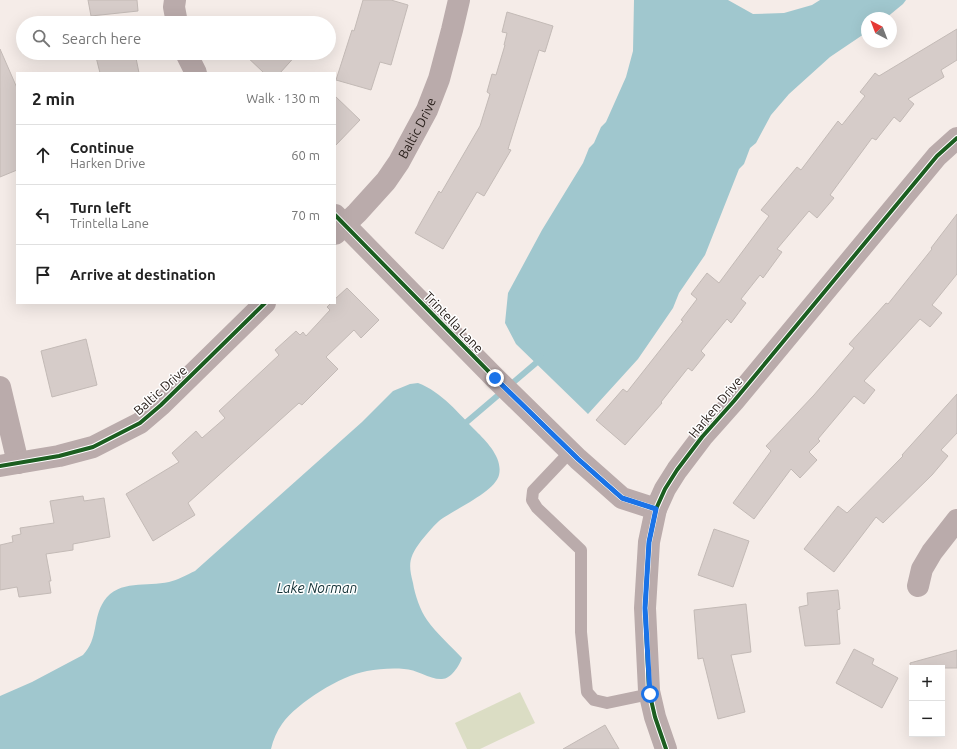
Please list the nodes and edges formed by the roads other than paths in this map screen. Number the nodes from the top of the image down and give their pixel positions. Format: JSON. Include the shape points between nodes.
{"nodes":[{"id":1,"x":175,"y":0,"type":"edge"},
{"id":2,"x":459,"y":0,"type":"edge"},
{"id":3,"x":176,"y":16,"type":"edge"},
{"id":4,"x":190,"y":60,"type":"edge"},
{"id":5,"x":196,"y":72,"type":"edge"},
{"id":6,"x":957,"y":138,"type":"edge"},
{"id":7,"x":338,"y":224,"type":"edge"},
{"id":8,"x":264,"y":304,"type":"edge"},
{"id":9,"x":0,"y":387,"type":"edge"},
{"id":10,"x":570,"y":452,"type":"junction"},
{"id":11,"x":9,"y":465,"type":"edge"},
{"id":12,"x":656,"y":509,"type":"junction"},
{"id":13,"x":957,"y":520,"type":"edge"},
{"id":14,"x":918,"y":586,"type":"dead end"},
{"id":15,"x":650,"y":694,"type":"junction"},
{"id":16,"x":666,"y":749,"type":"edge"}],
"edges":[{"from":1,"to":3,"type":"street"},
{"from":2,"to":7,"type":"street","name":"Baltic Drive","via":[[439,79],[427,110],[399,162],[357,214]]},
{"from":4,"to":5,"type":"street"},
{"from":6,"to":12,"type":"street","name":"Harken Drive","via":[[937,156],[702,437],[673,476]]},
{"from":7,"to":10,"type":"street","name":"Trintella Lane"},
{"from":8,"to":11,"type":"street","name":"Baltic Drive","via":[[161,405],[140,422],[93,447]]},
{"from":9,"to":11,"type":"street"},
{"from":10,"to":12,"type":"street","name":"Trintella Lane","via":[[622,498]]},
{"from":10,"to":15,"type":"lane","via":[[533,491],[532,500],[537,508],[581,550],[581,632],[587,692],[594,700],[607,703]]},
{"from":12,"to":15,"type":"street","name":"Harken Drive","via":[[649,542],[645,608]]},
{"from":13,"to":14,"type":"street","via":[[932,552],[922,569]]},
{"from":15,"to":16,"type":"street","name":"Harken Drive"}]}
